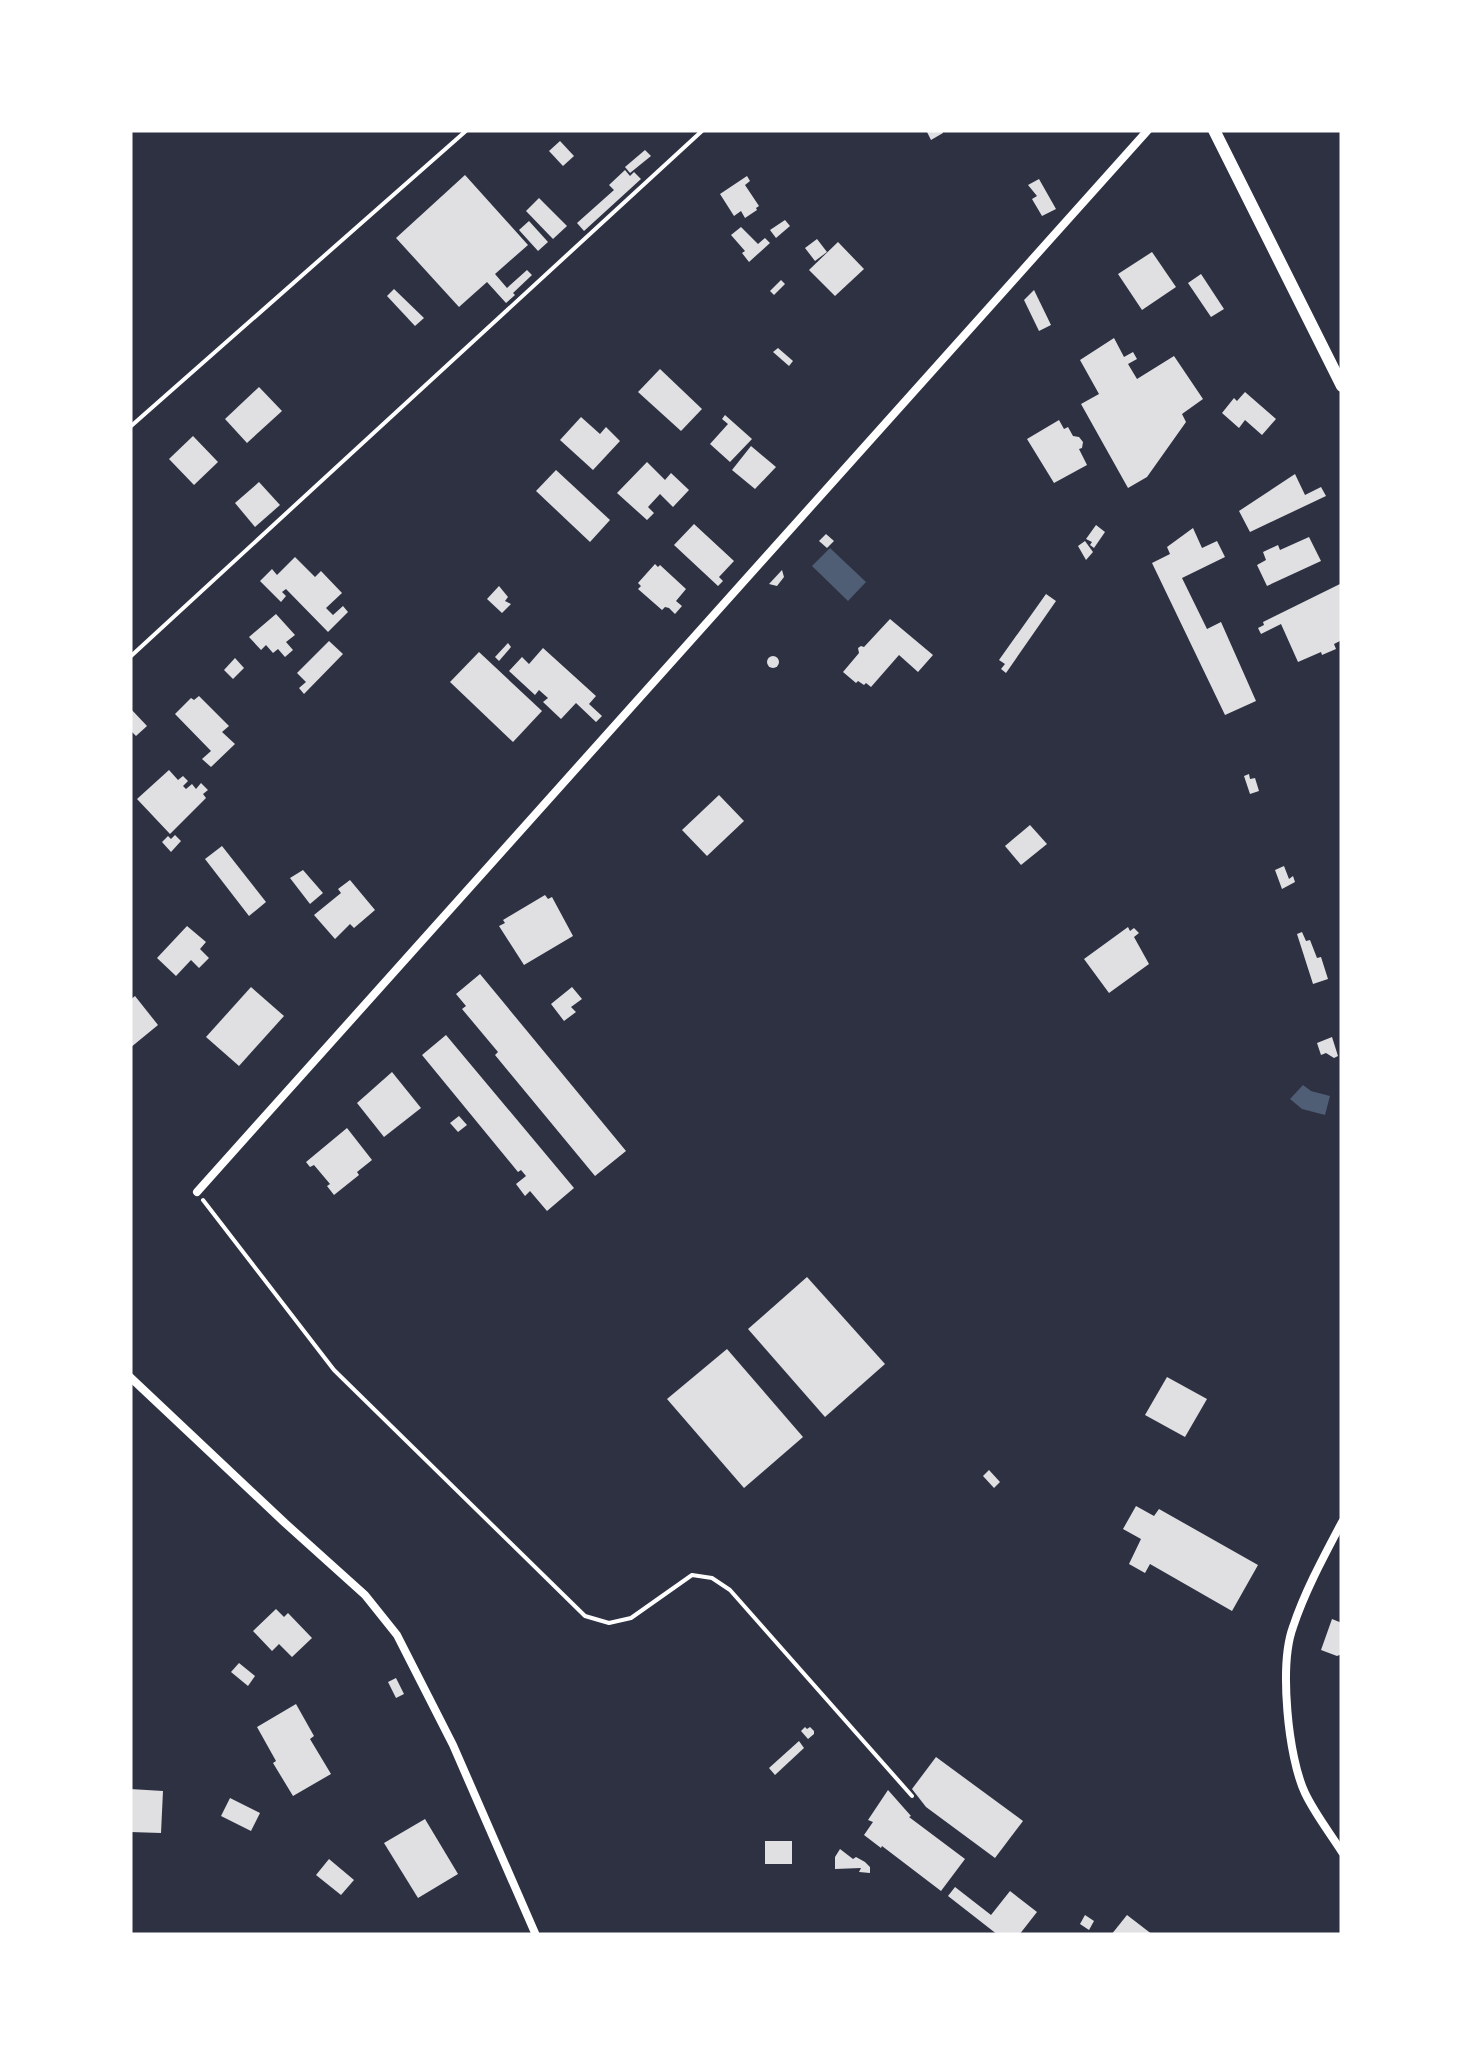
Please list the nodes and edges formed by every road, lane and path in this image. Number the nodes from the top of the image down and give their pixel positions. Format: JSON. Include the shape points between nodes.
{"nodes":[{"id":1,"x":467,"y":130,"type":"edge"},
{"id":2,"x":703,"y":130,"type":"edge"},
{"id":3,"x":1148,"y":130,"type":"edge"},
{"id":4,"x":1214,"y":130,"type":"edge"},
{"id":5,"x":1342,"y":386,"type":"edge"},
{"id":6,"x":130,"y":426,"type":"edge"},
{"id":7,"x":130,"y":657,"type":"edge"},
{"id":8,"x":197,"y":1192,"type":"joint"},
{"id":9,"x":130,"y":1377,"type":"edge"},
{"id":10,"x":1342,"y":1522,"type":"edge"},
{"id":11,"x":912,"y":1796,"type":"dead end"},
{"id":12,"x":1342,"y":1852,"type":"edge"},
{"id":13,"x":534,"y":1933,"type":"edge"}],
"edges":[{"from":1,"to":6,"type":"lane"},
{"from":2,"to":7,"type":"lane"},
{"from":3,"to":8,"type":"street"},
{"from":4,"to":5,"type":"main road"},
{"from":8,"to":11,"type":"path","via":[[334,1370],[585,1616],[609,1623],[631,1618],[692,1576],[712,1578],[730,1590]]},
{"from":9,"to":13,"type":"street","via":[[366,1595],[397,1635]]},
{"from":10,"to":12,"type":"street","via":[[1291,1630],[1286,1686],[1290,1742],[1305,1793]]}]}
